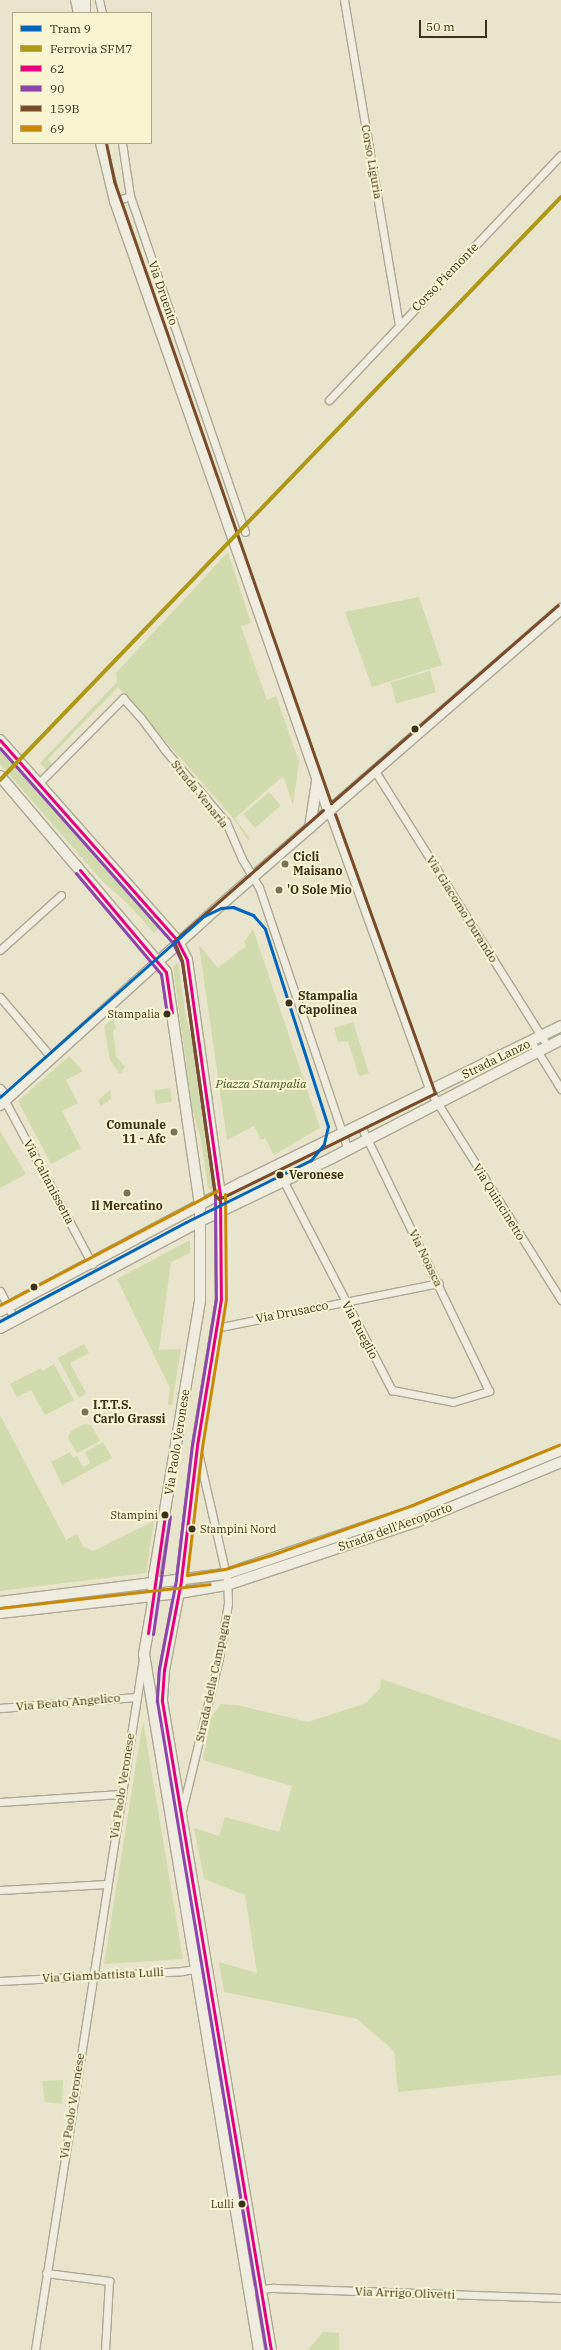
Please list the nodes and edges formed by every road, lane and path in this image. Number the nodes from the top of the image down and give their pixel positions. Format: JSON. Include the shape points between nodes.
{"nodes":[{"id":1,"x":76,"y":0,"type":"edge"},
{"id":2,"x":85,"y":0,"type":"edge"},
{"id":3,"x":99,"y":0,"type":"edge"},
{"id":4,"x":344,"y":0,"type":"edge"},
{"id":5,"x":80,"y":12,"type":"edge"},
{"id":6,"x":85,"y":12,"type":"edge"},
{"id":7,"x":102,"y":12,"type":"edge"},
{"id":8,"x":101,"y":144,"type":"edge"},
{"id":9,"x":122,"y":144,"type":"edge"},
{"id":10,"x":561,"y":155,"type":"edge"},
{"id":11,"x":130,"y":196,"type":"junction"},
{"id":12,"x":115,"y":201,"type":"junction"},
{"id":13,"x":400,"y":325,"type":"junction"},
{"id":14,"x":329,"y":400,"type":"dead end"},
{"id":15,"x":244,"y":532,"type":"dead end"},
{"id":16,"x":561,"y":609,"type":"edge"},
{"id":17,"x":0,"y":740,"type":"edge"},
{"id":18,"x":375,"y":771,"type":"junction"},
{"id":19,"x":0,"y":776,"type":"edge"},
{"id":20,"x":317,"y":779,"type":"junction"},
{"id":21,"x":39,"y":783,"type":"junction"},
{"id":22,"x":329,"y":812,"type":"junction"},
{"id":23,"x":310,"y":828,"type":"junction"},
{"id":24,"x":254,"y":877,"type":"junction"},
{"id":25,"x":61,"y":895,"type":"dead end"},
{"id":26,"x":179,"y":942,"type":"junction"},
{"id":27,"x":0,"y":950,"type":"edge"},
{"id":28,"x":158,"y":962,"type":"junction"},
{"id":29,"x":0,"y":997,"type":"edge"},
{"id":30,"x":561,"y":1026,"type":"edge"},
{"id":31,"x":542,"y":1036,"type":"junction"},
{"id":32,"x":561,"y":1040,"type":"edge"},
{"id":33,"x":531,"y":1041,"type":"junction"},
{"id":34,"x":548,"y":1047,"type":"junction"},
{"id":35,"x":538,"y":1053,"type":"junction"},
{"id":36,"x":52,"y":1058,"type":"junction"},
{"id":37,"x":0,"y":1088,"type":"edge"},
{"id":38,"x":561,"y":1089,"type":"edge"},
{"id":39,"x":430,"y":1091,"type":"junction"},
{"id":40,"x":4,"y":1101,"type":"edge"},
{"id":41,"x":438,"y":1104,"type":"junction"},
{"id":42,"x":361,"y":1126,"type":"junction"},
{"id":43,"x":342,"y":1136,"type":"junction"},
{"id":44,"x":368,"y":1139,"type":"junction"},
{"id":45,"x":348,"y":1150,"type":"junction"},
{"id":46,"x":283,"y":1180,"type":"junction"},
{"id":47,"x":220,"y":1194,"type":"junction"},
{"id":48,"x":200,"y":1205,"type":"junction"},
{"id":49,"x":220,"y":1212,"type":"junction"},
{"id":50,"x":200,"y":1221,"type":"junction"},
{"id":51,"x":92,"y":1264,"type":"junction"},
{"id":52,"x":439,"y":1283,"type":"junction"},
{"id":53,"x":0,"y":1291,"type":"edge"},
{"id":54,"x":561,"y":1300,"type":"edge"},
{"id":55,"x":345,"y":1302,"type":"junction"},
{"id":56,"x":4,"y":1309,"type":"edge"},
{"id":57,"x":15,"y":1320,"type":"junction"},
{"id":58,"x":0,"y":1328,"type":"edge"},
{"id":59,"x":216,"y":1328,"type":"junction"},
{"id":60,"x":489,"y":1391,"type":"joint"},
{"id":61,"x":196,"y":1446,"type":"junction"},
{"id":62,"x":561,"y":1450,"type":"edge"},
{"id":63,"x":561,"y":1462,"type":"edge"},
{"id":64,"x":226,"y":1574,"type":"junction"},
{"id":65,"x":181,"y":1581,"type":"junction"},
{"id":66,"x":153,"y":1584,"type":"junction"},
{"id":67,"x":227,"y":1585,"type":"junction"},
{"id":68,"x":179,"y":1593,"type":"junction"},
{"id":69,"x":153,"y":1596,"type":"junction"},
{"id":70,"x":0,"y":1602,"type":"edge"},
{"id":71,"x":0,"y":1613,"type":"edge"},
{"id":72,"x":144,"y":1654,"type":"junction"},
{"id":73,"x":136,"y":1697,"type":"junction"},
{"id":74,"x":0,"y":1708,"type":"edge"},
{"id":75,"x":121,"y":1794,"type":"junction"},
{"id":76,"x":0,"y":1802,"type":"edge"},
{"id":77,"x":181,"y":1815,"type":"junction"},
{"id":78,"x":107,"y":1884,"type":"junction"},
{"id":79,"x":0,"y":1890,"type":"edge"},
{"id":80,"x":206,"y":1967,"type":"junction"},
{"id":81,"x":196,"y":1969,"type":"junction"},
{"id":82,"x":93,"y":1976,"type":"junction"},
{"id":83,"x":0,"y":1981,"type":"edge"},
{"id":84,"x":46,"y":2273,"type":"junction"},
{"id":85,"x":261,"y":2288,"type":"junction"},
{"id":86,"x":249,"y":2290,"type":"junction"},
{"id":87,"x":561,"y":2298,"type":"edge"},
{"id":88,"x":34,"y":2350,"type":"edge"},
{"id":89,"x":105,"y":2350,"type":"edge"},
{"id":90,"x":259,"y":2350,"type":"edge"},
{"id":91,"x":270,"y":2350,"type":"edge"}],
"edges":[{"from":1,"to":5,"type":"main road"},
{"from":2,"to":6,"type":"main road"},
{"from":3,"to":7,"type":"street"},
{"from":4,"to":13,"type":"street","name":"Corso Liguria"},
{"from":8,"to":12,"type":"main road","name":"Via Druento"},
{"from":9,"to":11,"type":"street","name":"Via Druento"},
{"from":10,"to":13,"type":"street","name":"Corso Piemonte"},
{"from":11,"to":12,"type":"street"},
{"from":11,"to":15,"type":"street","name":"Via Druento"},
{"from":12,"to":20,"type":"main road","name":"Via Druento"},
{"from":13,"to":14,"type":"street","name":"Corso Piemonte"},
{"from":16,"to":18,"type":"main road"},
{"from":17,"to":21,"type":"main road"},
{"from":18,"to":22,"type":"main road"},
{"from":18,"to":31,"type":"street","name":"Via Giacomo Durando"},
{"from":19,"to":28,"type":"main road"},
{"from":20,"to":22,"type":"main road","name":"Via Druento"},
{"from":20,"to":23,"type":"main road"},
{"from":21,"to":24,"type":"street","name":"Strada Venaria","via":[[123,698],[226,822],[242,859]]},
{"from":21,"to":26,"type":"main road"},
{"from":22,"to":23,"type":"main road"},
{"from":22,"to":39,"type":"street","name":"Via Druento"},
{"from":23,"to":24,"type":"main road"},
{"from":24,"to":26,"type":"main road"},
{"from":24,"to":43,"type":"street","via":[[270,916]]},
{"from":25,"to":27,"type":"street"},
{"from":26,"to":28,"type":"main road"},
{"from":26,"to":47,"type":"main road","via":[[186,960]]},
{"from":28,"to":36,"type":"main road"},
{"from":28,"to":48,"type":"main road","via":[[166,972]]},
{"from":29,"to":36,"type":"street"},
{"from":30,"to":31,"type":"main road","name":"Strada Lanzo"},
{"from":31,"to":33,"type":"main road","name":"Strada Lanzo"},
{"from":31,"to":34,"type":"street","name":"Via Giacomo Durando"},
{"from":32,"to":34,"type":"main road","name":"Strada Lanzo"},
{"from":33,"to":35,"type":"street"},
{"from":33,"to":39,"type":"main road","name":"Strada Lanzo"},
{"from":34,"to":35,"type":"main road","name":"Strada Lanzo"},
{"from":35,"to":38,"type":"street"},
{"from":35,"to":41,"type":"main road","name":"Strada Lanzo"},
{"from":36,"to":40,"type":"main road"},
{"from":37,"to":40,"type":"street","name":"Via Caltanissetta"},
{"from":39,"to":41,"type":"street"},
{"from":39,"to":42,"type":"main road","name":"Strada Lanzo"},
{"from":40,"to":51,"type":"street","name":"Via Caltanissetta"},
{"from":41,"to":44,"type":"main road","name":"Strada Lanzo"},
{"from":41,"to":54,"type":"street","name":"Via Quincinetto"},
{"from":42,"to":43,"type":"main road","name":"Strada Lanzo"},
{"from":42,"to":44,"type":"street","name":"Via Noasca"},
{"from":43,"to":45,"type":"street"},
{"from":43,"to":47,"type":"main road","name":"Strada Lanzo"},
{"from":44,"to":45,"type":"main road","name":"Strada Lanzo"},
{"from":44,"to":52,"type":"street","name":"Via Noasca"},
{"from":45,"to":46,"type":"main road","name":"Strada Lanzo"},
{"from":46,"to":49,"type":"main road","name":"Strada Lanzo"},
{"from":46,"to":55,"type":"street","name":"Via Rueglio"},
{"from":47,"to":48,"type":"main road","name":"Strada Lanzo"},
{"from":47,"to":49,"type":"main road"},
{"from":48,"to":50,"type":"main road"},
{"from":48,"to":51,"type":"main road","name":"Strada Lanzo"},
{"from":49,"to":50,"type":"main road","name":"Strada Lanzo"},
{"from":49,"to":59,"type":"main road","name":"Via Paolo Veronese","via":[[220,1299]]},
{"from":50,"to":57,"type":"main road","name":"Strada Lanzo"},
{"from":50,"to":66,"type":"main road","name":"Via Paolo Veronese","via":[[200,1301]]},
{"from":51,"to":56,"type":"main road","name":"Strada Lanzo"},
{"from":52,"to":55,"type":"street","name":"Via Drusacco"},
{"from":52,"to":60,"type":"street","name":"Via Noasca"},
{"from":53,"to":56,"type":"street"},
{"from":55,"to":59,"type":"street","name":"Via Drusacco"},
{"from":55,"to":60,"type":"street","name":"Via Rueglio","via":[[392,1390],[453,1402]]},
{"from":56,"to":57,"type":"street"},
{"from":57,"to":58,"type":"main road","name":"Strada Lanzo"},
{"from":59,"to":61,"type":"main road","name":"Via Paolo Veronese"},
{"from":61,"to":64,"type":"street","name":"Strada della Campagna"},
{"from":61,"to":65,"type":"main road","name":"Via Paolo Veronese"},
{"from":62,"to":64,"type":"main road","name":"Strada dell'Aeroporto","via":[[412,1511]]},
{"from":63,"to":67,"type":"main road","name":"Strada dell'Aeroporto","via":[[418,1521]]},
{"from":64,"to":65,"type":"main road","name":"Strada dell'Aeroporto"},
{"from":64,"to":67,"type":"street","name":"Strada della Campagna"},
{"from":65,"to":66,"type":"main road","name":"Strada dell'Aeroporto"},
{"from":65,"to":68,"type":"main road","name":"Via Paolo Veronese"},
{"from":66,"to":69,"type":"main road","name":"Via Paolo Veronese"},
{"from":66,"to":70,"type":"main road","name":"Strada dell'Aeroporto"},
{"from":67,"to":68,"type":"main road","name":"Strada dell'Aeroporto"},
{"from":67,"to":77,"type":"street","name":"Strada della Campagna","via":[[226,1618],[219,1658]]},
{"from":68,"to":69,"type":"main road","name":"Strada dell'Aeroporto"},
{"from":68,"to":77,"type":"main road","name":"Via Paolo Veronese","via":[[164,1670],[162,1701]]},
{"from":69,"to":71,"type":"main road","name":"Strada dell'Aeroporto"},
{"from":69,"to":72,"type":"main road","name":"Via Paolo Veronese"},
{"from":72,"to":73,"type":"street","name":"Via Paolo Veronese"},
{"from":72,"to":81,"type":"main road"},
{"from":73,"to":74,"type":"street","name":"Via Beato Angelico"},
{"from":73,"to":75,"type":"street","name":"Via Paolo Veronese"},
{"from":75,"to":76,"type":"street"},
{"from":75,"to":78,"type":"street","name":"Via Paolo Veronese"},
{"from":77,"to":80,"type":"main road","name":"Via Paolo Veronese"},
{"from":78,"to":79,"type":"street"},
{"from":78,"to":82,"type":"street","name":"Via Paolo Veronese"},
{"from":80,"to":81,"type":"street","name":"Via Giambattista Lulli"},
{"from":80,"to":85,"type":"main road","name":"Via Paolo Veronese"},
{"from":81,"to":82,"type":"street","name":"Via Giambattista Lulli"},
{"from":81,"to":86,"type":"main road"},
{"from":82,"to":83,"type":"street","name":"Via Giambattista Lulli"},
{"from":82,"to":84,"type":"street","name":"Via Paolo Veronese"},
{"from":84,"to":88,"type":"street","name":"Via Paolo Veronese"},
{"from":84,"to":89,"type":"street","via":[[109,2281]]},
{"from":85,"to":86,"type":"street","name":"Via Arrigo Olivetti"},
{"from":85,"to":87,"type":"street","name":"Via Arrigo Olivetti"},
{"from":85,"to":91,"type":"main road","name":"Via Paolo Veronese"},
{"from":86,"to":90,"type":"main road"}]}
